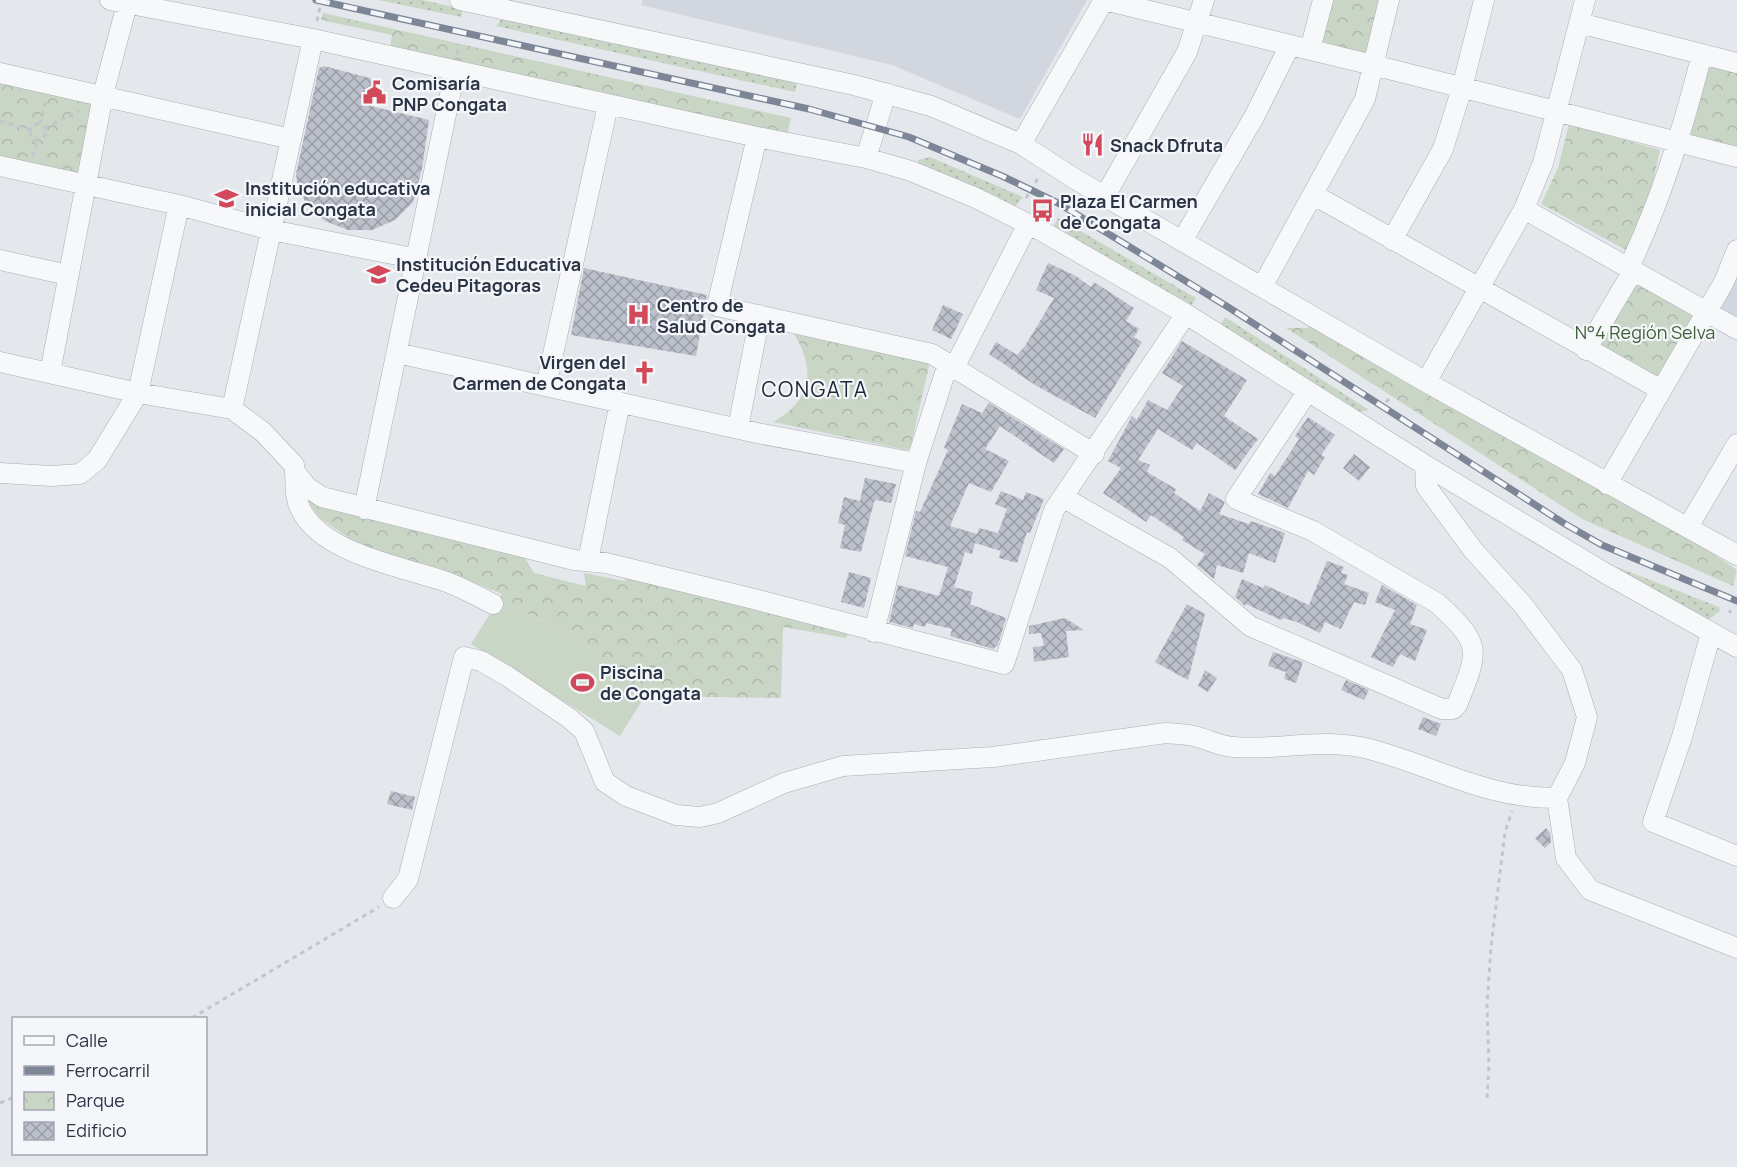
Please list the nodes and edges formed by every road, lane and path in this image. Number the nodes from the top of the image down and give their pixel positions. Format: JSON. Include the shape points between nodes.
{"nodes":[{"id":1,"x":460,"y":0,"type":"edge"},
{"id":2,"x":1104,"y":0,"type":"edge"},
{"id":3,"x":1204,"y":0,"type":"edge"},
{"id":4,"x":1323,"y":0,"type":"edge"},
{"id":5,"x":1389,"y":0,"type":"edge"},
{"id":6,"x":1484,"y":0,"type":"edge"},
{"id":7,"x":1585,"y":0,"type":"edge"},
{"id":8,"x":118,"y":2,"type":"edge"},
{"id":9,"x":320,"y":7,"type":"dead end"},
{"id":10,"x":1199,"y":22,"type":"junction"},
{"id":11,"x":1579,"y":23,"type":"junction"},
{"id":12,"x":315,"y":31,"type":"junction"},
{"id":13,"x":459,"y":44,"type":"dead end"},
{"id":14,"x":1290,"y":45,"type":"junction"},
{"id":15,"x":1310,"y":50,"type":"junction"},
{"id":16,"x":1702,"y":54,"type":"junction"},
{"id":17,"x":1737,"y":63,"type":"edge"},
{"id":18,"x":456,"y":64,"type":"junction"},
{"id":19,"x":1373,"y":65,"type":"junction"},
{"id":20,"x":0,"y":73,"type":"edge"},
{"id":21,"x":1462,"y":88,"type":"junction"},
{"id":22,"x":48,"y":92,"type":"dead end"},
{"id":23,"x":886,"y":93,"type":"junction"},
{"id":24,"x":103,"y":95,"type":"junction"},
{"id":25,"x":608,"y":105,"type":"junction"},
{"id":26,"x":80,"y":110,"type":"dead end"},
{"id":27,"x":1558,"y":113,"type":"junction"},
{"id":28,"x":0,"y":121,"type":"edge"},
{"id":29,"x":40,"y":124,"type":"junction"},
{"id":30,"x":31,"y":129,"type":"junction"},
{"id":31,"x":45,"y":129,"type":"junction"},
{"id":32,"x":757,"y":137,"type":"junction"},
{"id":33,"x":291,"y":139,"type":"junction"},
{"id":34,"x":37,"y":140,"type":"junction"},
{"id":35,"x":1679,"y":142,"type":"junction"},
{"id":36,"x":1021,"y":144,"type":"junction"},
{"id":37,"x":1737,"y":157,"type":"edge"},
{"id":38,"x":866,"y":158,"type":"junction"},
{"id":39,"x":31,"y":164,"type":"dead end"},
{"id":40,"x":0,"y":166,"type":"edge"},
{"id":41,"x":1038,"y":178,"type":"dead end"},
{"id":42,"x":87,"y":184,"type":"junction"},
{"id":43,"x":1314,"y":195,"type":"junction"},
{"id":44,"x":1106,"y":196,"type":"junction"},
{"id":45,"x":1026,"y":198,"type":"dead end"},
{"id":46,"x":179,"y":205,"type":"junction"},
{"id":47,"x":1524,"y":209,"type":"junction"},
{"id":48,"x":1028,"y":224,"type":"junction"},
{"id":49,"x":271,"y":230,"type":"junction"},
{"id":50,"x":1392,"y":240,"type":"junction"},
{"id":51,"x":1182,"y":241,"type":"junction"},
{"id":52,"x":1737,"y":250,"type":"edge"},
{"id":53,"x":418,"y":259,"type":"junction"},
{"id":54,"x":0,"y":260,"type":"edge"},
{"id":55,"x":1629,"y":267,"type":"junction"},
{"id":56,"x":68,"y":275,"type":"junction"},
{"id":57,"x":1262,"y":287,"type":"junction"},
{"id":58,"x":1479,"y":289,"type":"junction"},
{"id":59,"x":1706,"y":311,"type":"junction"},
{"id":60,"x":1186,"y":314,"type":"junction"},
{"id":61,"x":760,"y":315,"type":"junction"},
{"id":62,"x":1737,"y":329,"type":"edge"},
{"id":63,"x":1586,"y":350,"type":"junction"},
{"id":64,"x":397,"y":353,"type":"junction"},
{"id":65,"x":0,"y":362,"type":"edge"},
{"id":66,"x":955,"y":366,"type":"junction"},
{"id":67,"x":50,"y":373,"type":"junction"},
{"id":68,"x":1426,"y":382,"type":"junction"},
{"id":69,"x":546,"y":386,"type":"junction"},
{"id":70,"x":1661,"y":390,"type":"junction"},
{"id":71,"x":1308,"y":391,"type":"junction"},
{"id":72,"x":138,"y":393,"type":"junction"},
{"id":73,"x":1392,"y":396,"type":"dead end"},
{"id":74,"x":620,"y":402,"type":"junction"},
{"id":75,"x":1386,"y":402,"type":"dead end"},
{"id":76,"x":232,"y":409,"type":"junction"},
{"id":77,"x":738,"y":428,"type":"junction"},
{"id":78,"x":1737,"y":444,"type":"edge"},
{"id":79,"x":1094,"y":454,"type":"junction"},
{"id":80,"x":916,"y":463,"type":"junction"},
{"id":81,"x":1425,"y":465,"type":"junction"},
{"id":82,"x":295,"y":472,"type":"junction"},
{"id":83,"x":0,"y":473,"type":"edge"},
{"id":84,"x":1607,"y":484,"type":"junction"},
{"id":85,"x":1064,"y":498,"type":"junction"},
{"id":86,"x":364,"y":509,"type":"junction"},
{"id":87,"x":1688,"y":527,"type":"junction"},
{"id":88,"x":1737,"y":555,"type":"edge"},
{"id":89,"x":588,"y":561,"type":"junction"},
{"id":90,"x":493,"y":604,"type":"dead end"},
{"id":91,"x":874,"y":632,"type":"junction"},
{"id":92,"x":1712,"y":633,"type":"junction"},
{"id":93,"x":1737,"y":646,"type":"edge"},
{"id":94,"x":1519,"y":795,"type":"junction"},
{"id":95,"x":1557,"y":798,"type":"junction"},
{"id":96,"x":1737,"y":856,"type":"edge"},
{"id":97,"x":393,"y":898,"type":"joint"},
{"id":98,"x":1737,"y":948,"type":"edge"},
{"id":99,"x":194,"y":1017,"type":"edge"},
{"id":100,"x":1487,"y":1098,"type":"dead end"}],
"edges":[{"from":1,"to":23,"type":"street"},
{"from":2,"to":10,"type":"street"},
{"from":2,"to":36,"type":"street"},
{"from":3,"to":10,"type":"street"},
{"from":4,"to":15,"type":"street"},
{"from":5,"to":19,"type":"street"},
{"from":6,"to":21,"type":"street"},
{"from":7,"to":11,"type":"street"},
{"from":8,"to":12,"type":"street"},
{"from":8,"to":24,"type":"street"},
{"from":9,"to":12,"type":"path"},
{"from":10,"to":14,"type":"street"},
{"from":10,"to":44,"type":"street","via":[[1187,52]]},
{"from":11,"to":16,"type":"street"},
{"from":11,"to":27,"type":"street"},
{"from":12,"to":18,"type":"street"},
{"from":12,"to":33,"type":"street"},
{"from":13,"to":18,"type":"path"},
{"from":14,"to":15,"type":"street"},
{"from":14,"to":51,"type":"street","via":[[1254,117]]},
{"from":15,"to":19,"type":"street"},
{"from":16,"to":17,"type":"street"},
{"from":16,"to":35,"type":"street"},
{"from":18,"to":25,"type":"street"},
{"from":18,"to":53,"type":"street"},
{"from":19,"to":21,"type":"street"},
{"from":19,"to":43,"type":"street","via":[[1356,119]]},
{"from":20,"to":24,"type":"street"},
{"from":21,"to":27,"type":"street"},
{"from":21,"to":50,"type":"street","via":[[1443,149]]},
{"from":22,"to":29,"type":"path"},
{"from":23,"to":36,"type":"street","via":[[930,106]]},
{"from":23,"to":38,"type":"street"},
{"from":24,"to":33,"type":"street"},
{"from":24,"to":42,"type":"street"},
{"from":25,"to":32,"type":"street"},
{"from":25,"to":69,"type":"street"},
{"from":26,"to":31,"type":"path"},
{"from":27,"to":35,"type":"street"},
{"from":27,"to":47,"type":"street"},
{"from":28,"to":30,"type":"path"},
{"from":29,"to":30,"type":"path"},
{"from":29,"to":31,"type":"path"},
{"from":30,"to":34,"type":"path","via":[[31,136]]},
{"from":31,"to":34,"type":"path","via":[[45,136]]},
{"from":32,"to":38,"type":"street"},
{"from":32,"to":61,"type":"street","via":[[717,306]]},
{"from":33,"to":49,"type":"street"},
{"from":34,"to":39,"type":"path"},
{"from":35,"to":37,"type":"street"},
{"from":35,"to":55,"type":"street","via":[[1657,207]]},
{"from":36,"to":44,"type":"street"},
{"from":38,"to":48,"type":"street","via":[[911,171]]},
{"from":40,"to":42,"type":"street"},
{"from":41,"to":45,"type":"path"},
{"from":42,"to":46,"type":"street"},
{"from":42,"to":56,"type":"street"},
{"from":43,"to":50,"type":"street"},
{"from":43,"to":57,"type":"street"},
{"from":44,"to":51,"type":"street"},
{"from":46,"to":49,"type":"street"},
{"from":46,"to":72,"type":"street"},
{"from":47,"to":55,"type":"street"},
{"from":47,"to":58,"type":"street"},
{"from":48,"to":60,"type":"street"},
{"from":48,"to":66,"type":"street"},
{"from":49,"to":53,"type":"street"},
{"from":49,"to":76,"type":"street"},
{"from":50,"to":58,"type":"street"},
{"from":51,"to":57,"type":"street"},
{"from":52,"to":59,"type":"street"},
{"from":53,"to":64,"type":"street"},
{"from":54,"to":56,"type":"street"},
{"from":55,"to":59,"type":"street"},
{"from":55,"to":63,"type":"street","via":[[1630,276]]},
{"from":56,"to":67,"type":"street"},
{"from":57,"to":68,"type":"street"},
{"from":58,"to":63,"type":"street"},
{"from":58,"to":68,"type":"street"},
{"from":59,"to":62,"type":"street"},
{"from":59,"to":70,"type":"street"},
{"from":60,"to":71,"type":"street"},
{"from":60,"to":79,"type":"street"},
{"from":61,"to":66,"type":"street","via":[[932,354]]},
{"from":61,"to":77,"type":"street"},
{"from":63,"to":70,"type":"street"},
{"from":64,"to":69,"type":"street"},
{"from":64,"to":86,"type":"street"},
{"from":65,"to":67,"type":"street"},
{"from":66,"to":79,"type":"street"},
{"from":66,"to":80,"type":"street","via":[[945,373]]},
{"from":67,"to":72,"type":"street"},
{"from":68,"to":84,"type":"street"},
{"from":69,"to":74,"type":"street"},
{"from":70,"to":84,"type":"street"},
{"from":71,"to":81,"type":"street"},
{"from":71,"to":85,"type":"street","via":[[1236,499],[1313,531],[1437,603],[1449,614],[1469,638],[1475,657],[1453,709],[1442,709],[1250,626],[1170,558]]},
{"from":72,"to":76,"type":"street"},
{"from":72,"to":83,"type":"street","via":[[97,460],[80,474]]},
{"from":73,"to":75,"type":"path"},
{"from":74,"to":77,"type":"street"},
{"from":74,"to":89,"type":"street"},
{"from":76,"to":82,"type":"street","via":[[286,454]]},
{"from":77,"to":80,"type":"street"},
{"from":78,"to":87,"type":"street"},
{"from":79,"to":85,"type":"street"},
{"from":80,"to":91,"type":"street"},
{"from":81,"to":92,"type":"street"},
{"from":81,"to":95,"type":"street","via":[[1426,486],[1572,670],[1587,717],[1575,763]]},
{"from":82,"to":86,"type":"street","via":[[316,494]]},
{"from":82,"to":90,"type":"street","via":[[301,512],[325,536],[363,556],[463,588]]},
{"from":84,"to":87,"type":"street"},
{"from":85,"to":91,"type":"street","via":[[1054,510],[1004,664]]},
{"from":86,"to":89,"type":"street"},
{"from":87,"to":88,"type":"street"},
{"from":89,"to":91,"type":"street","via":[[750,598]]},
{"from":92,"to":93,"type":"street"},
{"from":92,"to":96,"type":"street","via":[[1653,822]]},
{"from":94,"to":95,"type":"street"},
{"from":94,"to":97,"type":"street","via":[[1457,781],[1349,745],[1329,742],[1233,747],[1166,733],[993,757],[843,766],[784,783],[718,813],[700,817],[676,815],[626,796],[605,782],[584,731],[577,724],[507,676],[464,657],[408,879]]},
{"from":94,"to":100,"type":"path","via":[[1505,832],[1497,888],[1487,1006]]},
{"from":95,"to":98,"type":"street","via":[[1566,858],[1590,890]]},
{"from":97,"to":99,"type":"path"}]}
